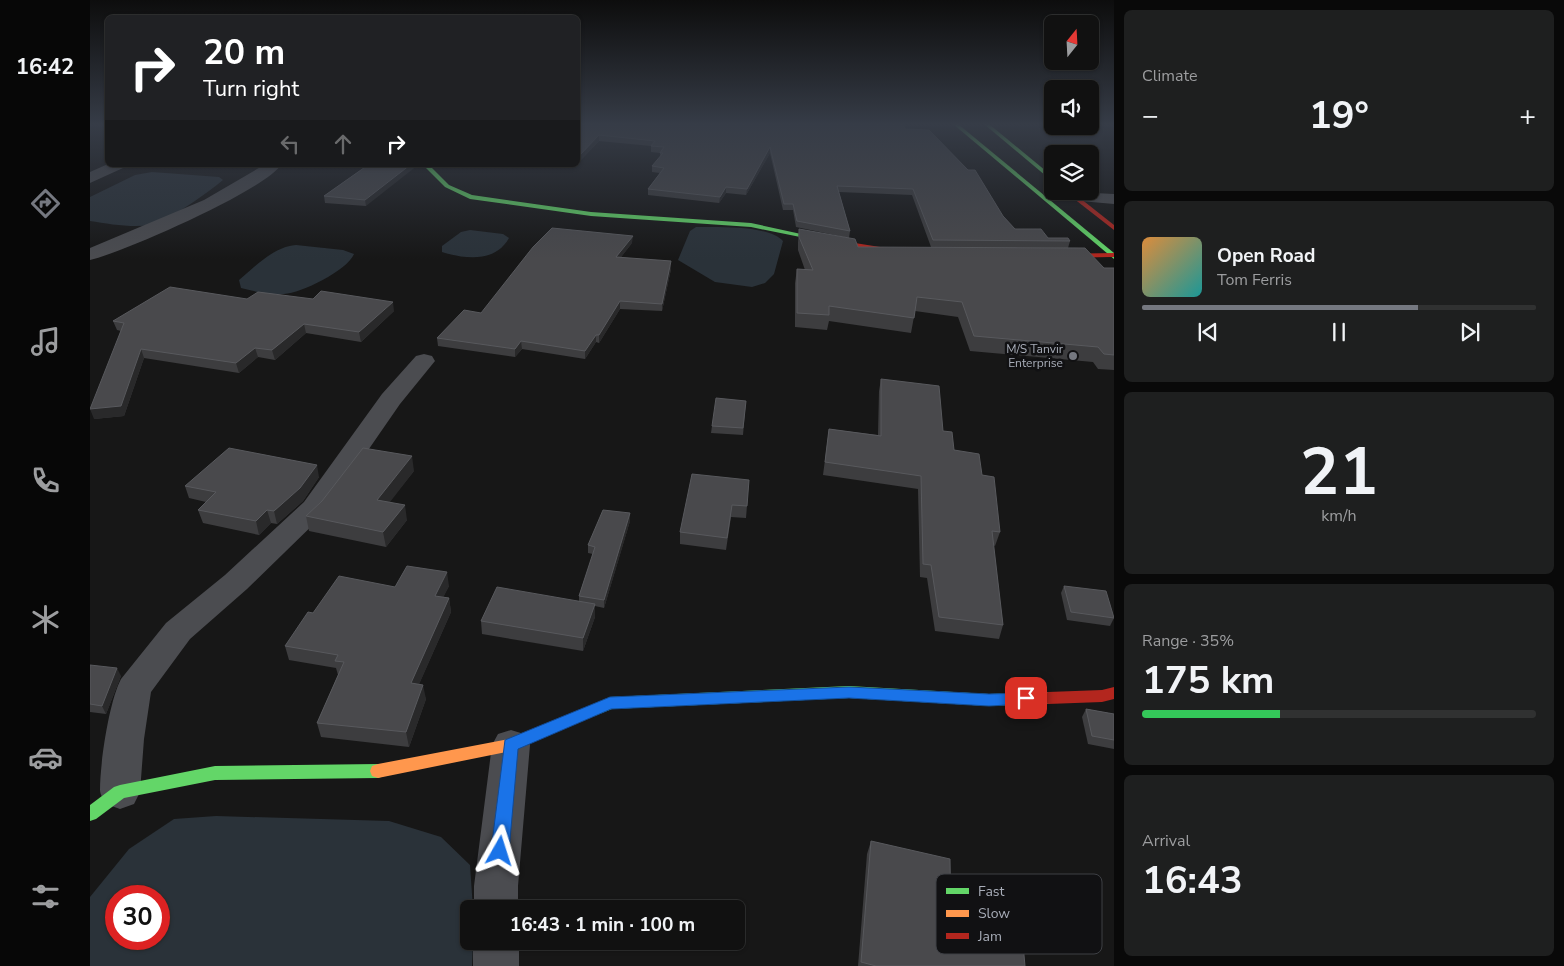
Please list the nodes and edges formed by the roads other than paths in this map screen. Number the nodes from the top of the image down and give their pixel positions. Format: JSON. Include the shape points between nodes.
{"nodes":[{"id":1,"x":109,"y":169,"type":"edge"},
{"id":2,"x":269,"y":169,"type":"edge"},
{"id":3,"x":430,"y":169,"type":"edge"},
{"id":4,"x":1009,"y":169,"type":"edge"},
{"id":5,"x":90,"y":178,"type":"edge"},
{"id":6,"x":1099,"y":197,"type":"edge"},
{"id":7,"x":1114,"y":199,"type":"edge"},
{"id":8,"x":1079,"y":200,"type":"edge"},
{"id":9,"x":1114,"y":228,"type":"edge"},
{"id":10,"x":910,"y":253,"type":"edge"},
{"id":11,"x":90,"y":256,"type":"edge"},
{"id":12,"x":1048,"y":256,"type":"edge"},
{"id":13,"x":1113,"y":256,"type":"edge"},
{"id":14,"x":424,"y":361,"type":"dead end"},
{"id":15,"x":1114,"y":693,"type":"edge"},
{"id":16,"x":510,"y":745,"type":"junction"},
{"id":17,"x":120,"y":792,"type":"junction"},
{"id":18,"x":90,"y":814,"type":"edge"},
{"id":19,"x":496,"y":900,"type":"edge"},
{"id":20,"x":496,"y":950,"type":"edge"},
{"id":21,"x":496,"y":966,"type":"edge"}],
"edges":[{"from":1,"to":5,"type":"street"},
{"from":2,"to":11,"type":"street","via":[[208,204]]},
{"from":3,"to":10,"type":"main road","via":[[447,186],[470,197],[591,214],[750,225],[838,243]]},
{"from":4,"to":13,"type":"main road"},
{"from":6,"to":7,"type":"street"},
{"from":8,"to":9,"type":"main road"},
{"from":12,"to":13,"type":"main road"},
{"from":14,"to":17,"type":"street","via":[[392,399],[314,508],[236,582],[178,631],[134,689]]},
{"from":15,"to":16,"type":"main road","via":[[989,700],[849,692],[610,703]]},
{"from":16,"to":17,"type":"main road","via":[[369,773],[214,773]]},
{"from":16,"to":19,"type":"street"},
{"from":17,"to":18,"type":"main road"},
{"from":20,"to":21,"type":"street"}]}
